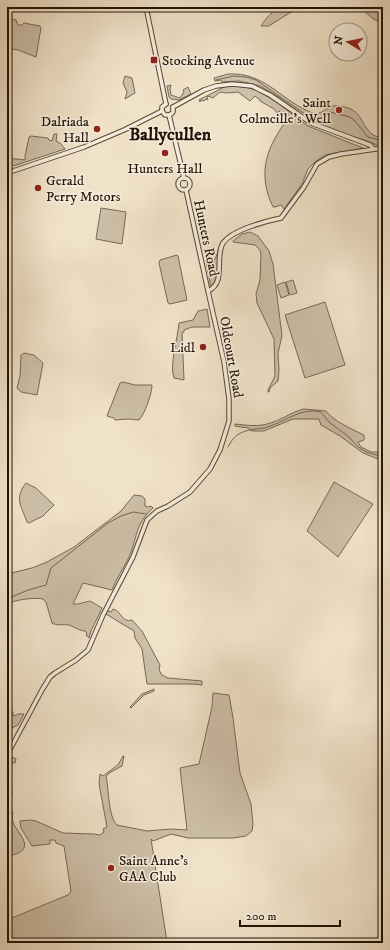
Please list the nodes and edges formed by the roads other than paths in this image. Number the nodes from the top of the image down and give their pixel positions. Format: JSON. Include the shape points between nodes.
{"nodes":[{"id":1,"x":146,"y":7,"type":"edge"},
{"id":2,"x":166,"y":104,"type":"junction"},
{"id":3,"x":173,"y":107,"type":"junction"},
{"id":4,"x":162,"y":111,"type":"junction"},
{"id":5,"x":169,"y":115,"type":"junction"},
{"id":6,"x":383,"y":148,"type":"edge"},
{"id":7,"x":372,"y":149,"type":"junction"},
{"id":8,"x":7,"y":173,"type":"edge"},
{"id":9,"x":184,"y":178,"type":"junction"},
{"id":10,"x":186,"y":190,"type":"junction"},
{"id":11,"x":208,"y":291,"type":"junction"},
{"id":12,"x":7,"y":756,"type":"edge"}],
"edges":[{"from":1,"to":2,"type":"street"},
{"from":2,"to":3,"type":"street"},
{"from":2,"to":4,"type":"street"},
{"from":3,"to":5,"type":"street","via":[[173,112]]},
{"from":3,"to":7,"type":"street","via":[[216,86],[252,86],[311,123],[370,145]]},
{"from":4,"to":5,"type":"street"},
{"from":4,"to":8,"type":"street","via":[[84,147]]},
{"from":5,"to":9,"type":"street","name":"Hunters Road"},
{"from":6,"to":7,"type":"street"},
{"from":7,"to":11,"type":"street","via":[[329,157],[317,164],[281,218],[247,228],[223,242],[218,281]]},
{"from":9,"to":10,"type":"street","name":"Hunters Road","via":[[190,184]]},
{"from":9,"to":10,"type":"street","name":"Hunters Road","via":[[179,182],[179,186]]},
{"from":10,"to":11,"type":"street","name":"Hunters Road"},
{"from":11,"to":12,"type":"street","name":"Oldcourt Road","via":[[230,399],[227,428],[220,450],[210,469],[190,492],[157,511],[147,520],[133,557],[88,650],[50,677]]}]}
